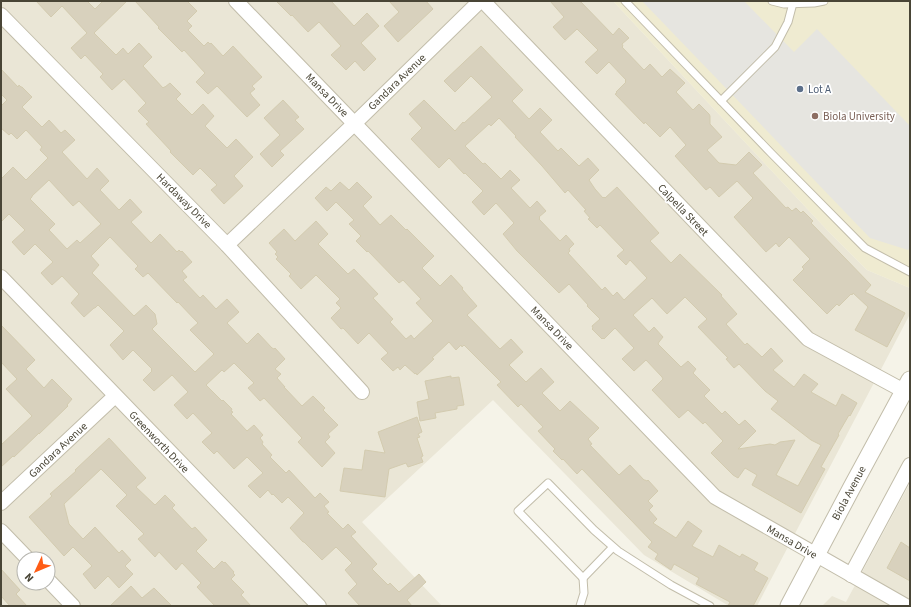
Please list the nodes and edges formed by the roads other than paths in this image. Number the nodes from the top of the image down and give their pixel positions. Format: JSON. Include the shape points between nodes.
{"nodes":[{"id":1,"x":236,"y":1,"type":"edge"},
{"id":2,"x":482,"y":1,"type":"edge"},
{"id":3,"x":625,"y":1,"type":"edge"},
{"id":4,"x":772,"y":1,"type":"edge"},
{"id":5,"x":824,"y":1,"type":"edge"},
{"id":6,"x":793,"y":3,"type":"junction"},
{"id":7,"x":1,"y":15,"type":"edge"},
{"id":8,"x":721,"y":101,"type":"junction"},
{"id":9,"x":354,"y":124,"type":"junction"},
{"id":10,"x":227,"y":245,"type":"junction"},
{"id":11,"x":910,"y":272,"type":"edge"},
{"id":12,"x":1,"y":277,"type":"edge"},
{"id":13,"x":907,"y":385,"type":"edge"},
{"id":14,"x":362,"y":392,"type":"dead end"},
{"id":15,"x":115,"y":396,"type":"junction"},
{"id":16,"x":910,"y":465,"type":"edge"},
{"id":17,"x":1,"y":503,"type":"edge"},
{"id":18,"x":1,"y":530,"type":"edge"},
{"id":19,"x":613,"y":547,"type":"junction"},
{"id":20,"x":21,"y":551,"type":"edge"},
{"id":21,"x":816,"y":556,"type":"junction"},
{"id":22,"x":851,"y":575,"type":"junction"},
{"id":23,"x":583,"y":578,"type":"junction"},
{"id":24,"x":56,"y":588,"type":"edge"},
{"id":25,"x":73,"y":606,"type":"edge"},
{"id":26,"x":319,"y":606,"type":"edge"},
{"id":27,"x":580,"y":606,"type":"edge"},
{"id":28,"x":710,"y":606,"type":"edge"},
{"id":29,"x":789,"y":606,"type":"edge"},
{"id":30,"x":906,"y":606,"type":"edge"}],
"edges":[{"from":1,"to":9,"type":"street","name":"Mansa Drive"},
{"from":2,"to":9,"type":"street","name":"Gandara Avenue"},
{"from":2,"to":13,"type":"street","name":"Calpella Street","via":[[808,339]]},
{"from":3,"to":8,"type":"lane"},
{"from":4,"to":6,"type":"lane"},
{"from":5,"to":6,"type":"lane"},
{"from":6,"to":8,"type":"lane","via":[[788,22],[776,47]]},
{"from":7,"to":10,"type":"street","name":"Hardaway Drive"},
{"from":8,"to":11,"type":"lane","via":[[865,248]]},
{"from":9,"to":10,"type":"street","name":"Gandara Avenue"},
{"from":9,"to":21,"type":"street","name":"Mansa Drive","via":[[715,497]]},
{"from":10,"to":14,"type":"street","name":"Hardaway Drive"},
{"from":12,"to":15,"type":"street","name":"Greenworth Drive"},
{"from":13,"to":21,"type":"street","name":"Biola Avenue"},
{"from":15,"to":17,"type":"street","name":"Gandara Avenue"},
{"from":15,"to":26,"type":"street","name":"Greenworth Drive"},
{"from":16,"to":22,"type":"street"},
{"from":18,"to":20,"type":"street"},
{"from":19,"to":23,"type":"lane"},
{"from":19,"to":23,"type":"lane","via":[[548,483],[518,511]]},
{"from":19,"to":28,"type":"lane","via":[[671,585]]},
{"from":21,"to":22,"type":"street","name":"Mansa Drive"},
{"from":21,"to":29,"type":"street","name":"Biola Avenue"},
{"from":22,"to":30,"type":"street","name":"Mansa Drive"},
{"from":23,"to":27,"type":"lane","via":[[584,593]]},
{"from":24,"to":25,"type":"street"}]}
